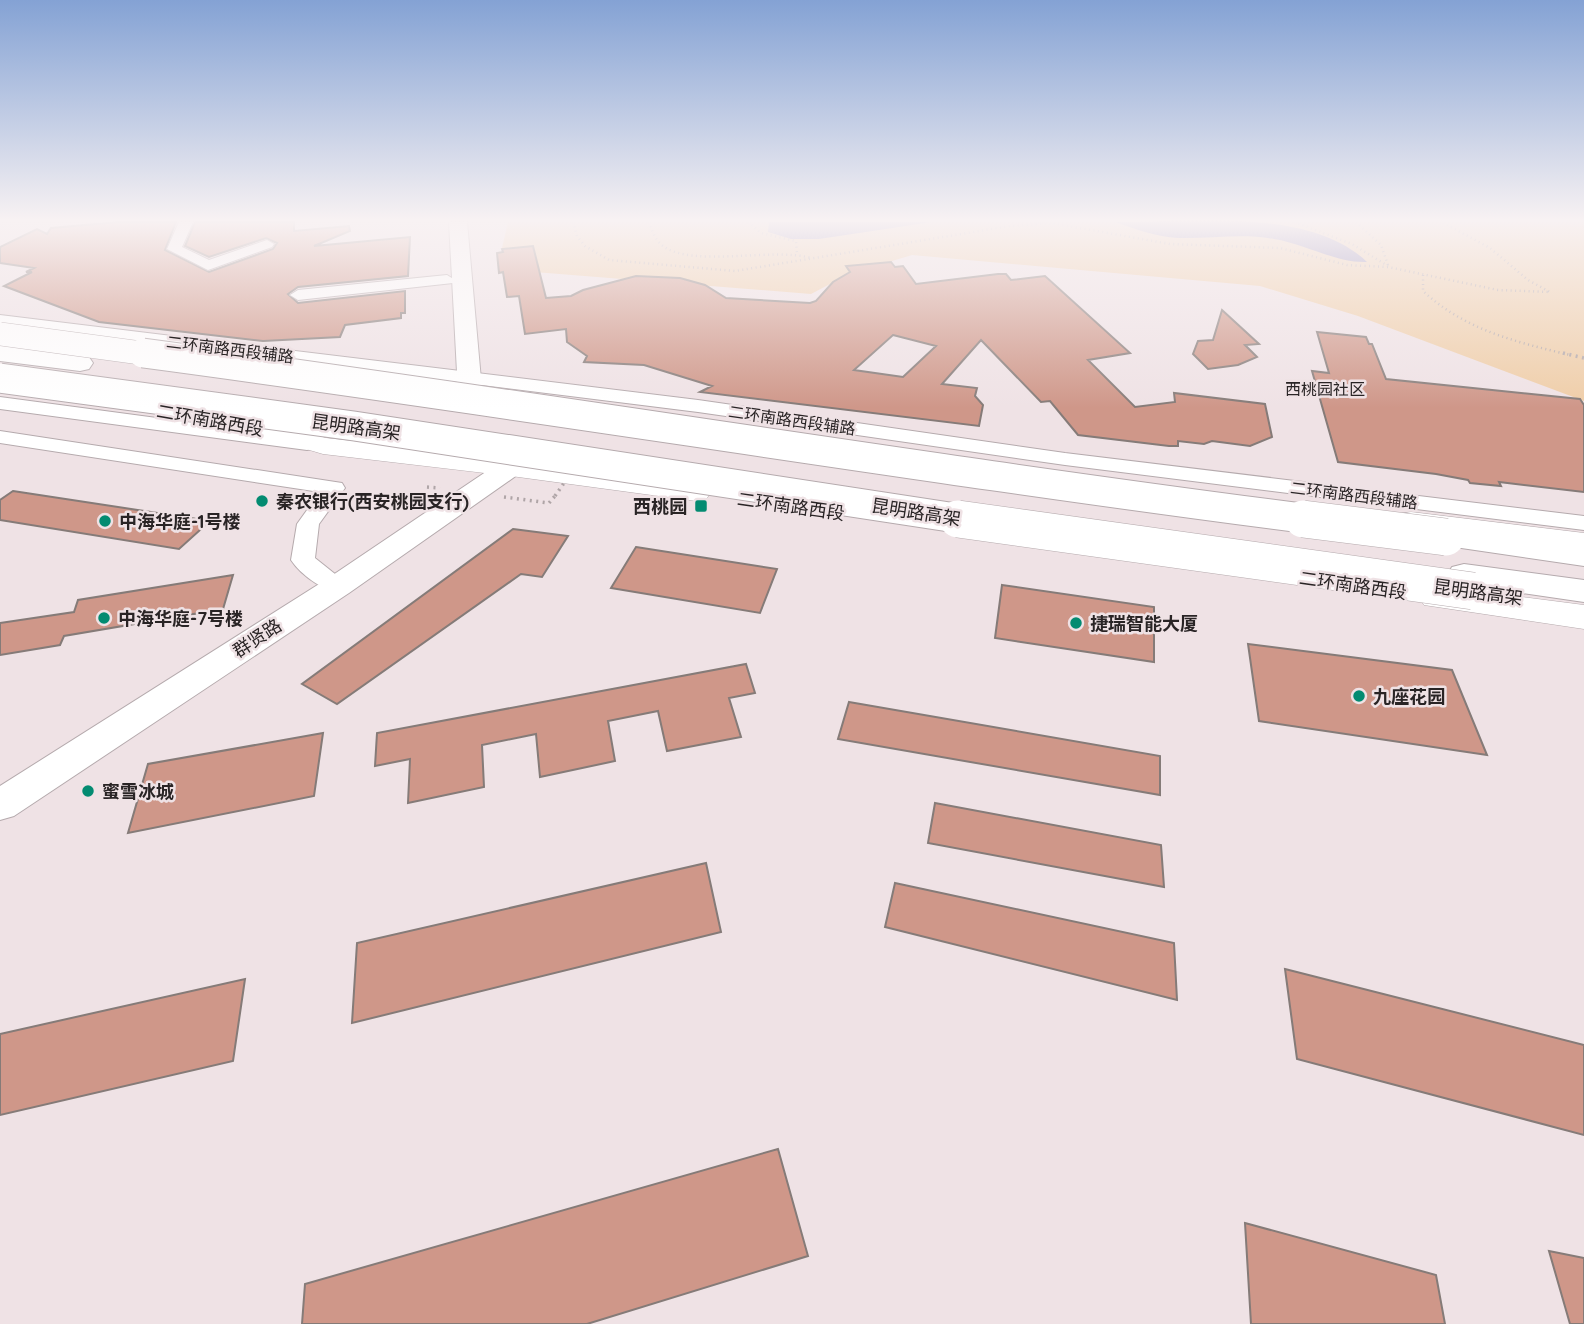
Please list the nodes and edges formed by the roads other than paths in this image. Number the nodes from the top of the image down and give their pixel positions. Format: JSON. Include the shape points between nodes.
{"nodes":[{"id":1,"x":409,"y":284,"type":"edge"},
{"id":2,"x":447,"y":284,"type":"edge"},
{"id":3,"x":463,"y":284,"type":"edge"},
{"id":4,"x":298,"y":295,"type":"dead end"},
{"id":5,"x":0,"y":320,"type":"edge"},
{"id":6,"x":0,"y":334,"type":"edge"},
{"id":7,"x":0,"y":353,"type":"edge"},
{"id":8,"x":0,"y":369,"type":"edge"},
{"id":9,"x":74,"y":375,"type":"junction"},
{"id":10,"x":0,"y":379,"type":"edge"},
{"id":11,"x":460,"y":383,"type":"junction"},
{"id":12,"x":0,"y":387,"type":"edge"},
{"id":13,"x":0,"y":403,"type":"edge"},
{"id":14,"x":0,"y":437,"type":"edge"},
{"id":15,"x":323,"y":446,"type":"junction"},
{"id":16,"x":511,"y":467,"type":"junction"},
{"id":17,"x":1584,"y":523,"type":"edge"},
{"id":18,"x":1584,"y":543,"type":"edge"},
{"id":19,"x":1584,"y":555,"type":"edge"},
{"id":20,"x":1584,"y":573,"type":"edge"},
{"id":21,"x":338,"y":586,"type":"junction"},
{"id":22,"x":1584,"y":591,"type":"edge"},
{"id":23,"x":1584,"y":607,"type":"edge"},
{"id":24,"x":1584,"y":617,"type":"edge"},
{"id":25,"x":0,"y":805,"type":"edge"}],
"edges":[{"from":1,"to":4,"type":"street"},
{"from":2,"to":11,"type":"street"},
{"from":3,"to":11,"type":"street"},
{"from":5,"to":11,"type":"street","name":"二环南路西段辅路"},
{"from":6,"to":11,"type":"main road"},
{"from":6,"to":19,"type":"highway","bridge":true,"via":[[437,392],[1183,503]]},
{"from":7,"to":9,"type":"highway"},
{"from":8,"to":9,"type":"highway"},
{"from":9,"to":10,"type":"highway","name":"昆明路高架","bridge":true},
{"from":9,"to":12,"type":"highway","bridge":true},
{"from":9,"to":20,"type":"highway","via":[[549,421]]},
{"from":9,"to":22,"type":"highway","name":"二环南路西段","via":[[549,437]]},
{"from":9,"to":23,"type":"highway","name":"昆明路高架","bridge":true,"via":[[1124,544]]},
{"from":11,"to":17,"type":"street","name":"二环南路西段辅路","via":[[698,406],[1065,459]]},
{"from":11,"to":18,"type":"main road"},
{"from":12,"to":15,"type":"main road","name":"二环南路西段","via":[[251,424]]},
{"from":13,"to":15,"type":"street"},
{"from":14,"to":21,"type":"street","via":[[334,488],[307,524],[303,560]]},
{"from":15,"to":16,"type":"main road","name":"二环南路西段"},
{"from":16,"to":21,"type":"street","name":"群贤路"},
{"from":16,"to":24,"type":"main road","name":"二环南路西段"},
{"from":21,"to":25,"type":"street","name":"群贤路"}]}
